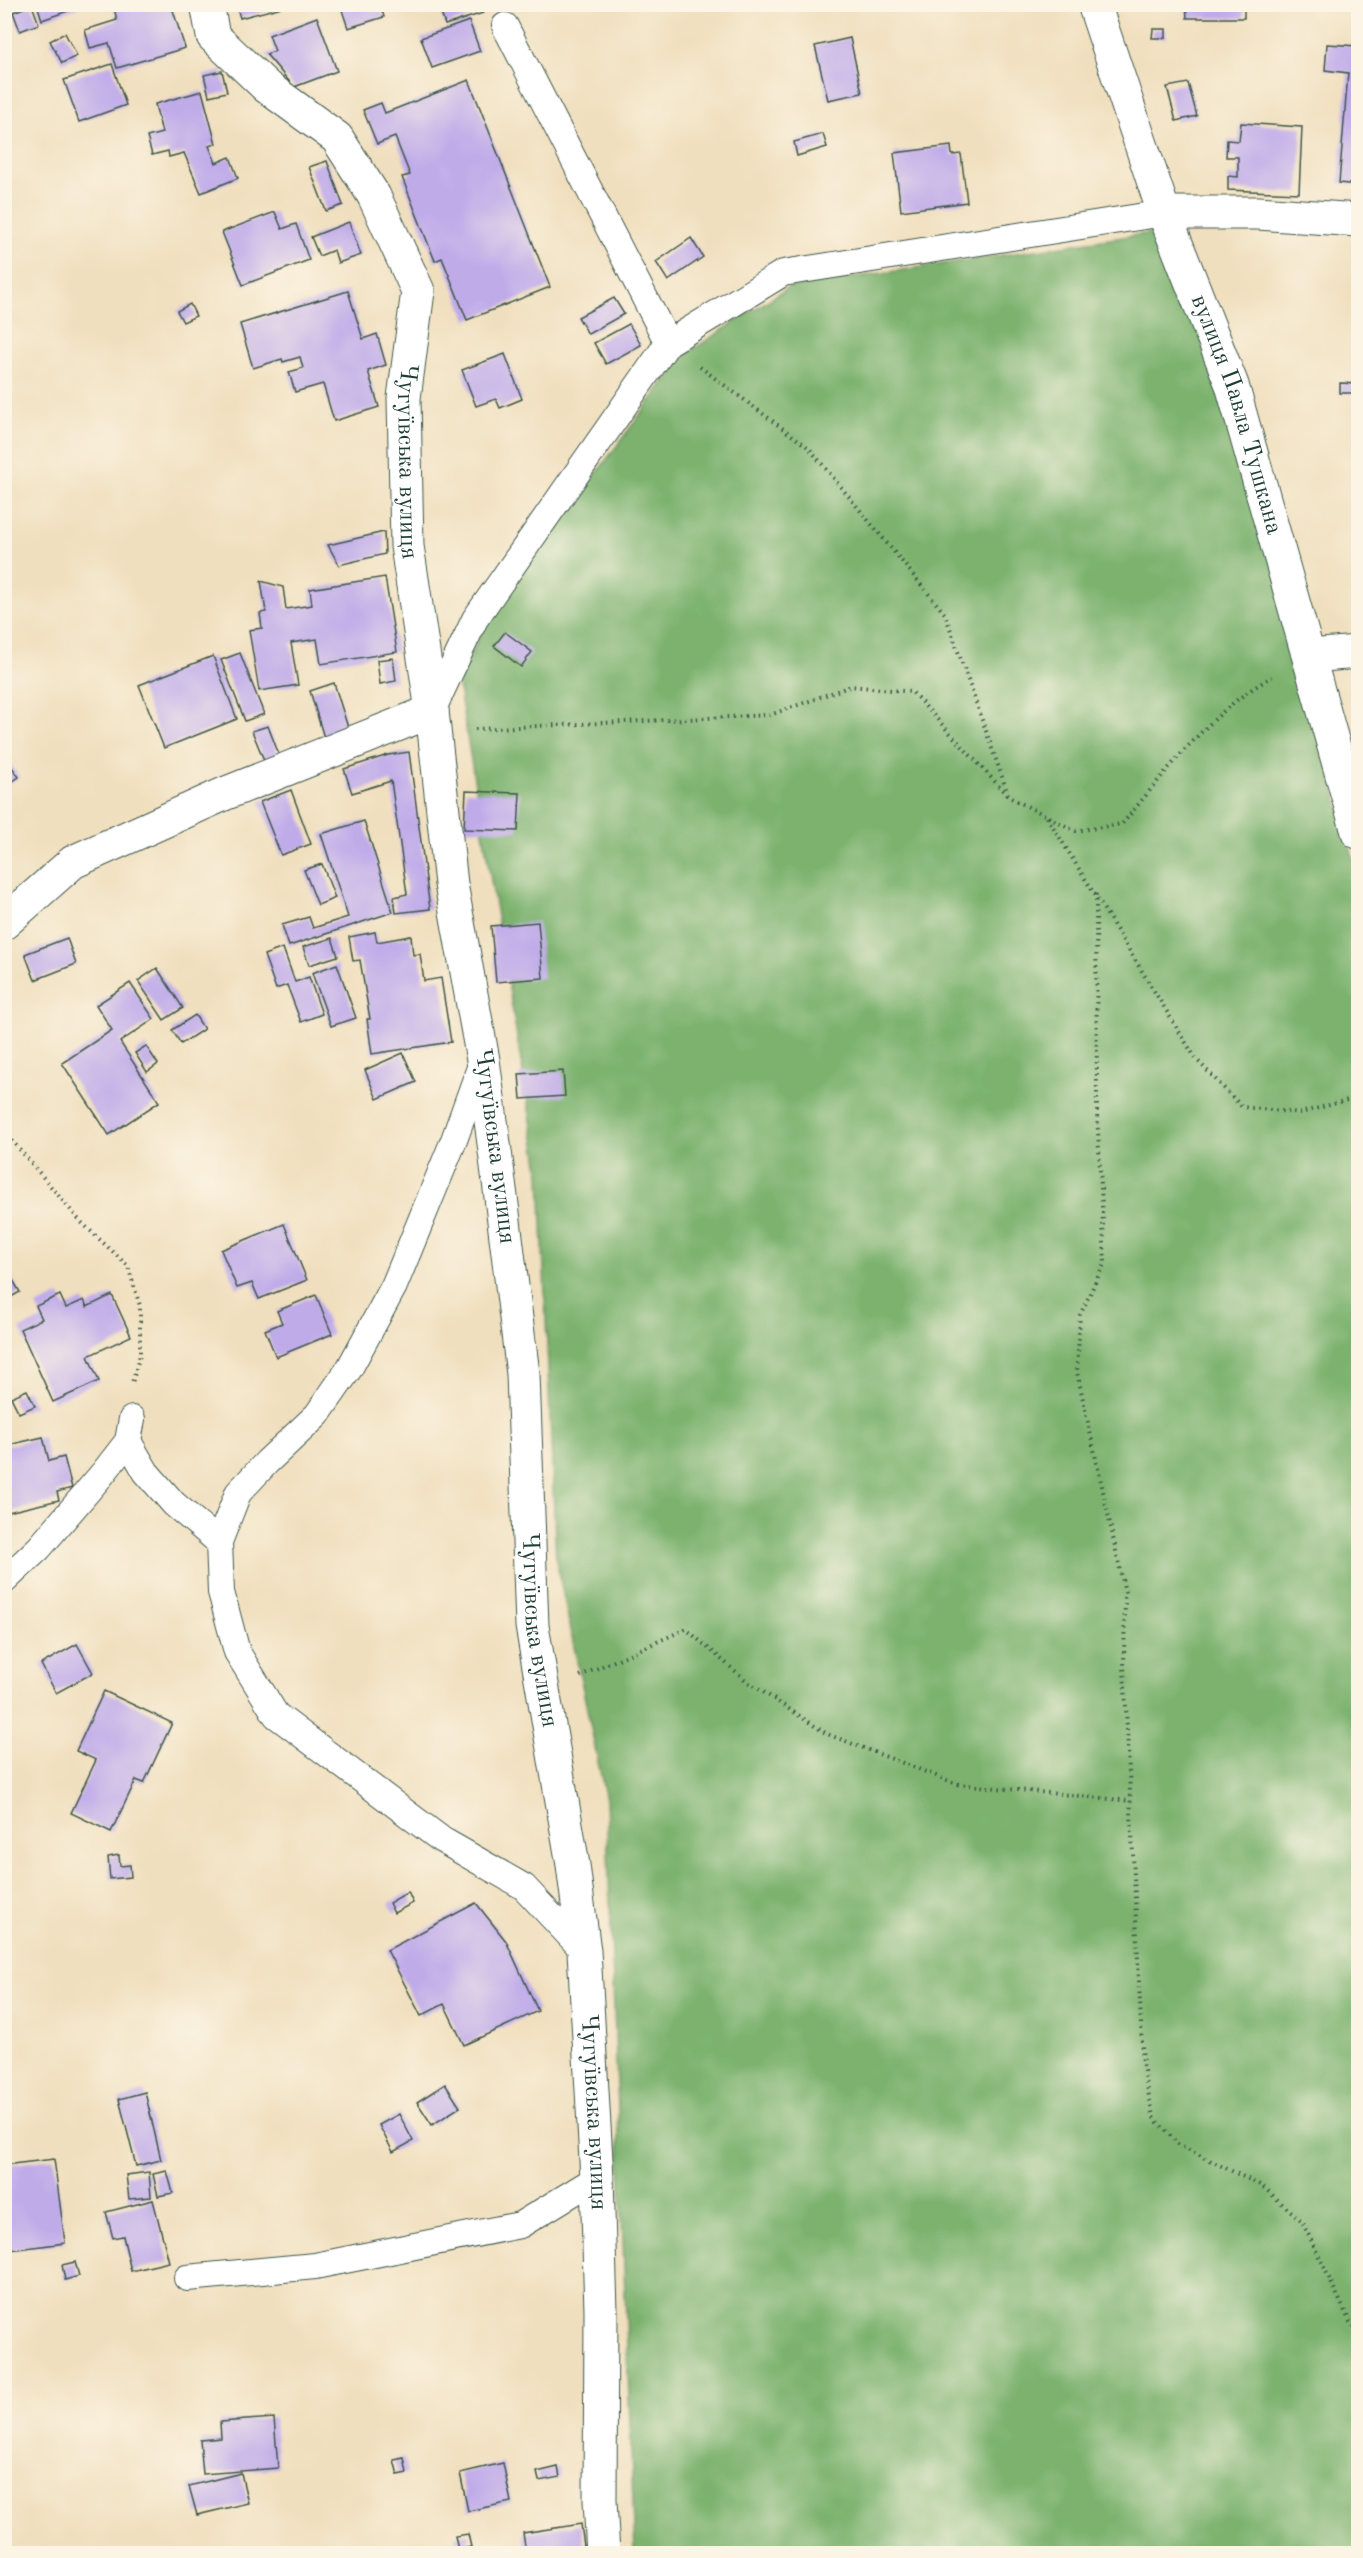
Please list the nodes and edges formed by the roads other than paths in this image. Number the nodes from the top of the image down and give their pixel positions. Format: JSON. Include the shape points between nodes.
{"nodes":[{"id":1,"x":207,"y":4,"type":"edge"},
{"id":2,"x":1094,"y":4,"type":"edge"},
{"id":3,"x":505,"y":26,"type":"dead end"},
{"id":4,"x":1164,"y":213,"type":"junction"},
{"id":5,"x":1359,"y":220,"type":"edge"},
{"id":6,"x":669,"y":343,"type":"junction"},
{"id":7,"x":1359,"y":652,"type":"edge"},
{"id":8,"x":1310,"y":656,"type":"junction"},
{"id":9,"x":434,"y":721,"type":"junction"},
{"id":10,"x":1359,"y":832,"type":"edge"},
{"id":11,"x":4,"y":923,"type":"edge"},
{"id":12,"x":483,"y":1060,"type":"junction"},
{"id":13,"x":219,"y":1542,"type":"junction"},
{"id":14,"x":4,"y":1581,"type":"edge"},
{"id":15,"x":584,"y":1951,"type":"junction"},
{"id":16,"x":597,"y":2178,"type":"junction"},
{"id":17,"x":187,"y":2278,"type":"dead end"},
{"id":18,"x":603,"y":2553,"type":"edge"}],
"edges":[{"from":1,"to":9,"type":"street","name":"Чугуївська вулиця","via":[[213,36],[267,87],[337,138],[374,196],[418,291],[404,398],[407,546]]},
{"from":2,"to":4,"type":"street","name":"вулиця Павла Тушкана"},
{"from":3,"to":6,"type":"lane"},
{"from":4,"to":5,"type":"street","via":[[1257,213]]},
{"from":4,"to":6,"type":"lane","via":[[783,273]]},
{"from":4,"to":8,"type":"street","name":"вулиця Павла Тушкана","via":[[1232,385]]},
{"from":6,"to":9,"type":"lane","via":[[475,619]]},
{"from":7,"to":8,"type":"street"},
{"from":8,"to":10,"type":"street","name":"вулиця Павла Тушкана"},
{"from":9,"to":11,"type":"street","via":[[224,794],[73,862]]},
{"from":9,"to":12,"type":"street","name":"Чугуївська вулиця","via":[[452,884]]},
{"from":12,"to":13,"type":"lane","via":[[450,1151],[383,1307],[349,1369],[317,1414],[238,1493]]},
{"from":12,"to":15,"type":"street","name":"Чугуївська вулиця","via":[[523,1374],[532,1626]]},
{"from":13,"to":14,"type":"lane","via":[[174,1504],[146,1472],[130,1430],[39,1548]]},
{"from":13,"to":15,"type":"lane","via":[[221,1592],[237,1652],[276,1715],[442,1840],[524,1887]]},
{"from":15,"to":16,"type":"street","name":"Чугуївська вулиця"},
{"from":16,"to":17,"type":"lane","via":[[520,2225],[315,2266]]},
{"from":16,"to":18,"type":"street","name":"Чугуївська вулиця"}]}
